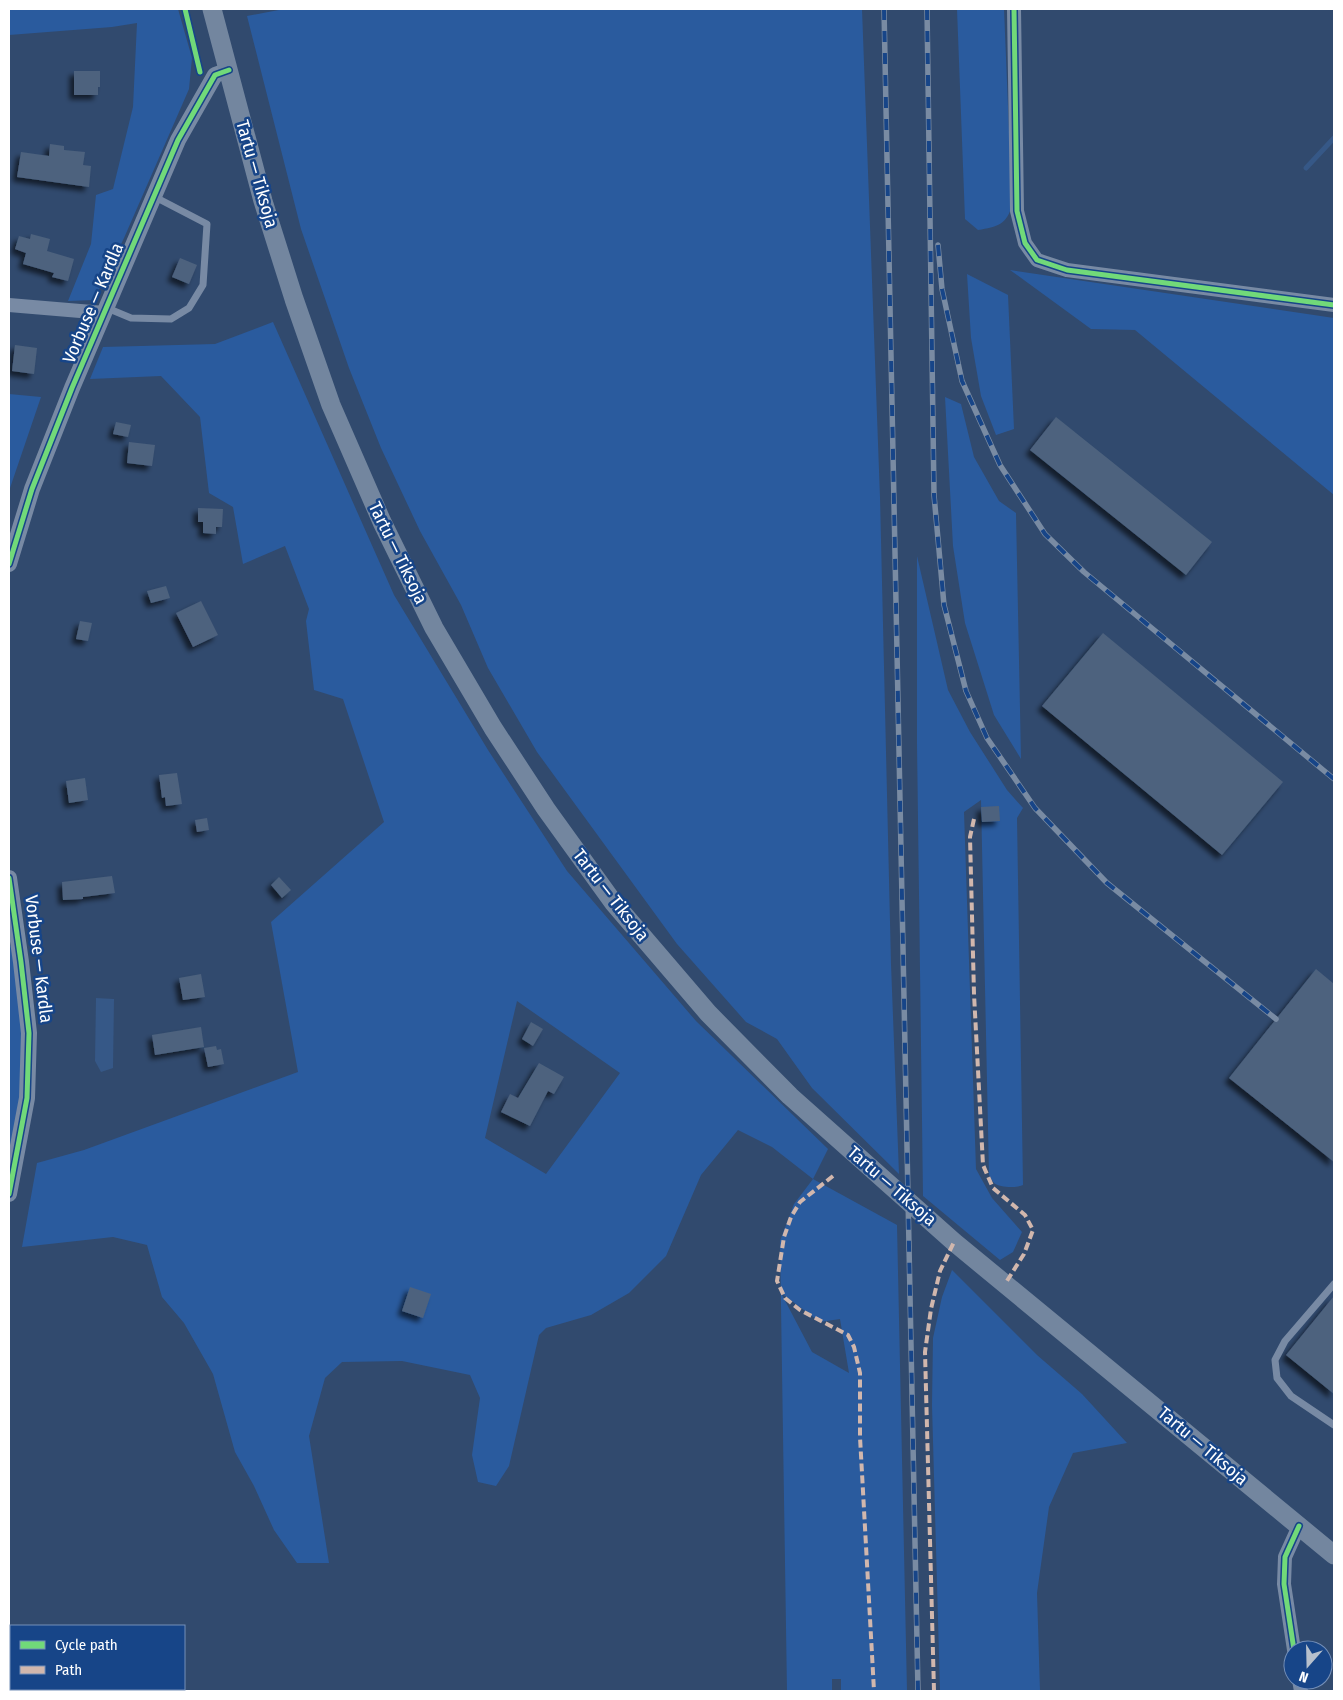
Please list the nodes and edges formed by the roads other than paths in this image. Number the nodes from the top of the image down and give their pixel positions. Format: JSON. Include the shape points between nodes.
{"nodes":[{"id":1,"x":212,"y":9,"type":"edge"},
{"id":2,"x":1014,"y":9,"type":"edge"},
{"id":3,"x":229,"y":70,"type":"junction"},
{"id":4,"x":154,"y":197,"type":"junction"},
{"id":5,"x":9,"y":305,"type":"edge"},
{"id":6,"x":1334,"y":305,"type":"edge"},
{"id":7,"x":105,"y":310,"type":"junction"},
{"id":8,"x":9,"y":564,"type":"edge"},
{"id":9,"x":9,"y":878,"type":"edge"},
{"id":10,"x":9,"y":1194,"type":"edge"},
{"id":11,"x":1334,"y":1284,"type":"edge"},
{"id":12,"x":1334,"y":1425,"type":"edge"},
{"id":13,"x":1299,"y":1526,"type":"junction"},
{"id":14,"x":1334,"y":1555,"type":"edge"},
{"id":15,"x":1292,"y":1640,"type":"edge"}],
"edges":[{"from":1,"to":3,"type":"main road","name":"Tartu — Tiksoja"},
{"from":2,"to":6,"type":"street","via":[[1017,212],[1025,243],[1036,260],[1066,270]]},
{"from":3,"to":4,"type":"street","name":"Vorbuse — Kardla","via":[[214,75],[178,140]]},
{"from":3,"to":13,"type":"main road","name":"Tartu — Tiksoja","via":[[263,201],[294,299],[331,405],[382,522],[434,628],[492,728],[613,902],[708,1013],[797,1102],[954,1242]]},
{"from":4,"to":7,"type":"street","name":"Vorbuse — Kardla"},
{"from":4,"to":7,"type":"lane","via":[[207,224],[202,285],[189,308],[171,319],[131,318]]},
{"from":5,"to":7,"type":"street"},
{"from":7,"to":8,"type":"street","name":"Vorbuse — Kardla","via":[[32,489]]},
{"from":9,"to":10,"type":"street","name":"Vorbuse — Kardla","via":[[29,1033],[27,1098]]},
{"from":11,"to":12,"type":"lane","via":[[1285,1341],[1275,1360],[1277,1378],[1290,1396]]},
{"from":13,"to":14,"type":"main road","name":"Tartu — Tiksoja"},
{"from":13,"to":15,"type":"street","via":[[1285,1557],[1284,1584]]}]}
